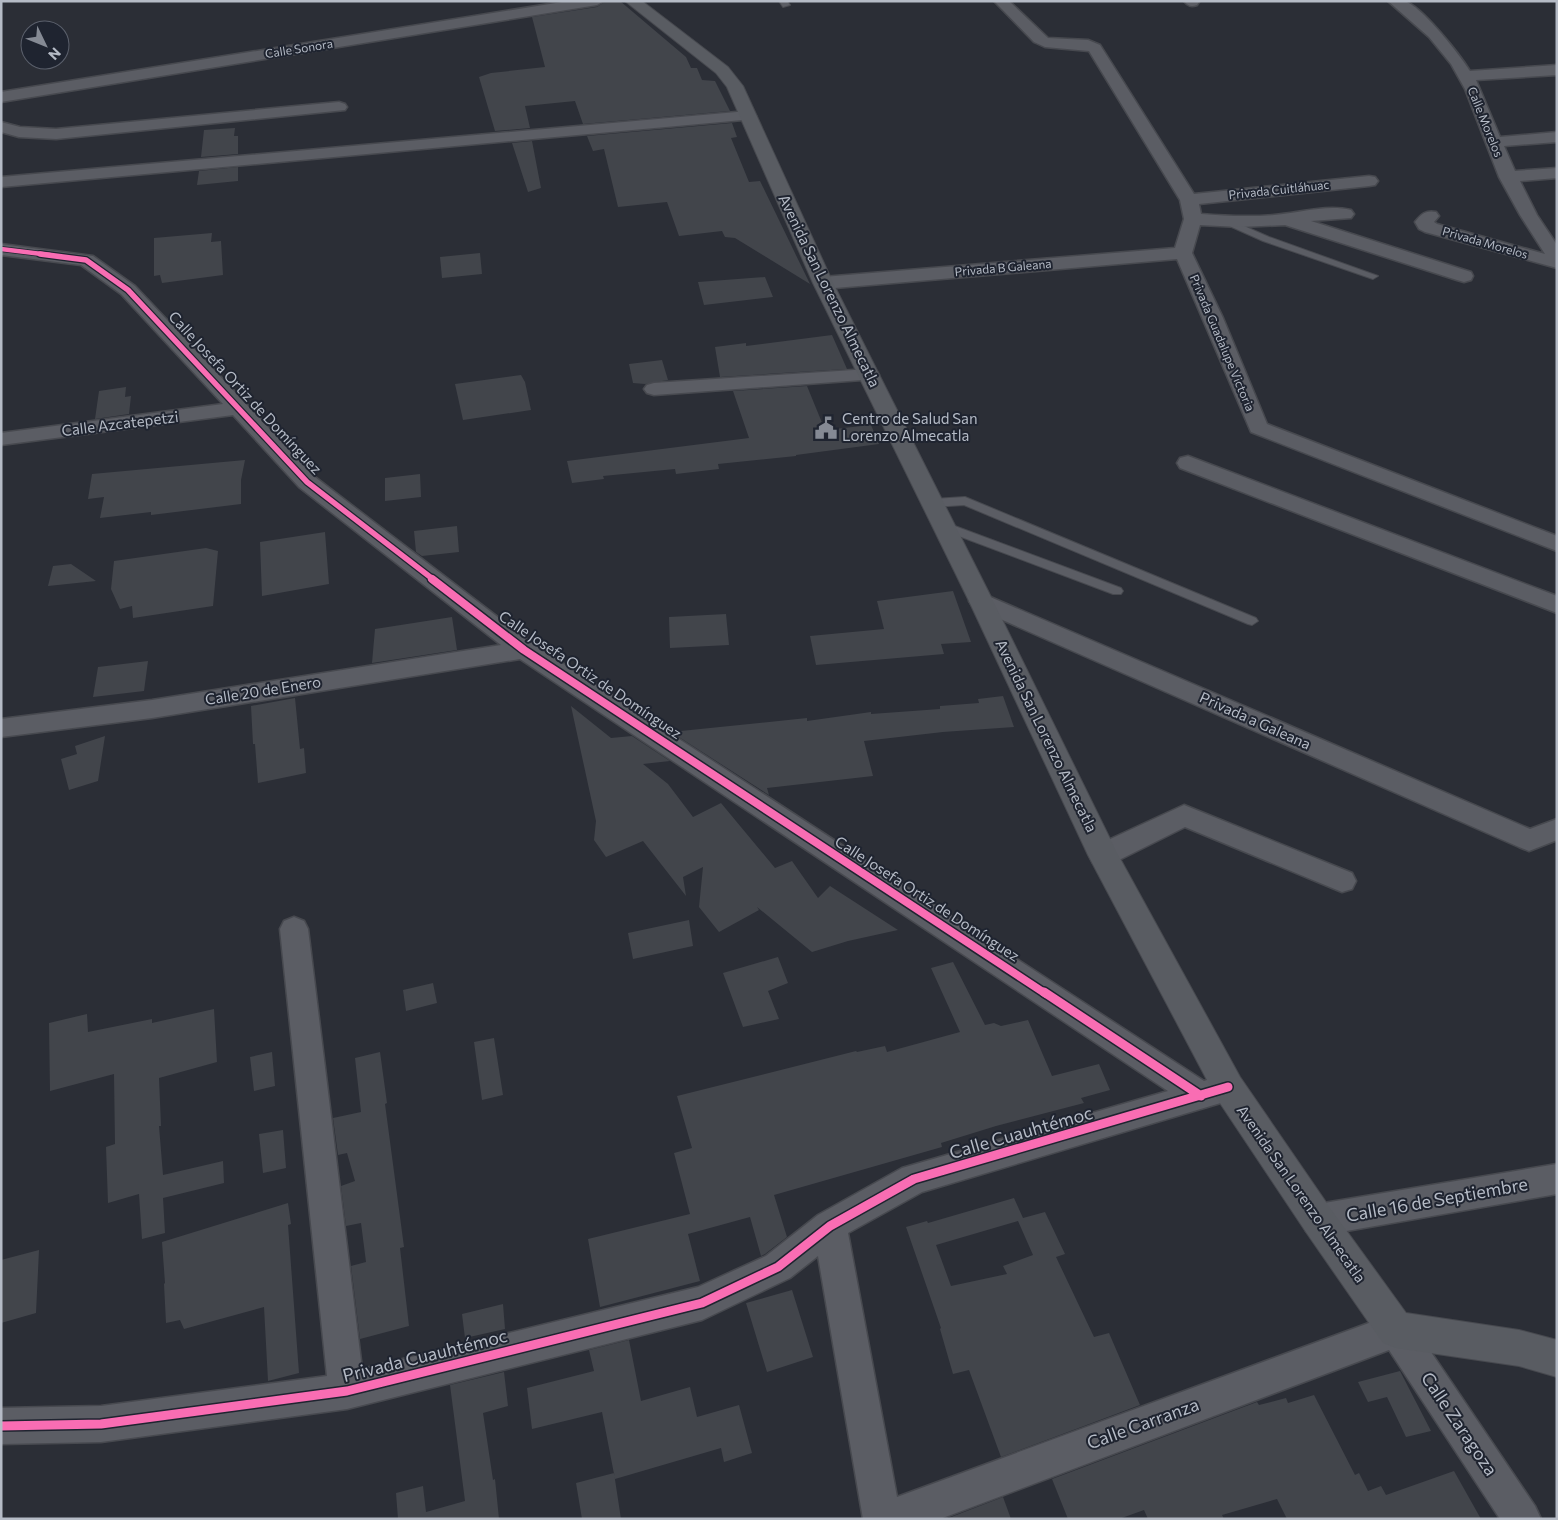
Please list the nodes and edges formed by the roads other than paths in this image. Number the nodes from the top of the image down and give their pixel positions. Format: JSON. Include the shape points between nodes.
{"nodes":[{"id":1,"x":597,"y":1,"type":"edge"},
{"id":2,"x":632,"y":1,"type":"edge"},
{"id":3,"x":1001,"y":1,"type":"edge"},
{"id":4,"x":1395,"y":1,"type":"edge"},
{"id":5,"x":1557,"y":70,"type":"edge"},
{"id":6,"x":1466,"y":76,"type":"junction"},
{"id":7,"x":1,"y":97,"type":"edge"},
{"id":8,"x":339,"y":107,"type":"dead end"},
{"id":9,"x":748,"y":116,"type":"junction"},
{"id":10,"x":1,"y":128,"type":"edge"},
{"id":11,"x":1557,"y":137,"type":"edge"},
{"id":12,"x":1494,"y":142,"type":"junction"},
{"id":13,"x":1557,"y":173,"type":"edge"},
{"id":14,"x":1508,"y":177,"type":"junction"},
{"id":15,"x":1369,"y":181,"type":"dead end"},
{"id":16,"x":1,"y":182,"type":"edge"},
{"id":17,"x":1189,"y":200,"type":"junction"},
{"id":18,"x":1345,"y":214,"type":"dead end"},
{"id":19,"x":1430,"y":216,"type":"dead end"},
{"id":20,"x":1193,"y":219,"type":"junction"},
{"id":21,"x":1286,"y":219,"type":"junction"},
{"id":22,"x":1228,"y":222,"type":"junction"},
{"id":23,"x":1,"y":249,"type":"edge"},
{"id":24,"x":1183,"y":253,"type":"junction"},
{"id":25,"x":1557,"y":258,"type":"edge"},
{"id":26,"x":1557,"y":263,"type":"edge"},
{"id":27,"x":1373,"y":276,"type":"dead end"},
{"id":28,"x":1464,"y":276,"type":"dead end"},
{"id":29,"x":823,"y":283,"type":"junction"},
{"id":30,"x":869,"y":375,"type":"junction"},
{"id":31,"x":654,"y":389,"type":"dead end"},
{"id":32,"x":239,"y":408,"type":"junction"},
{"id":33,"x":1,"y":439,"type":"edge"},
{"id":34,"x":1188,"y":462,"type":"dead end"},
{"id":35,"x":938,"y":514,"type":"junction"},
{"id":36,"x":1557,"y":544,"type":"edge"},
{"id":37,"x":1117,"y":590,"type":"dead end"},
{"id":38,"x":981,"y":601,"type":"junction"},
{"id":39,"x":1557,"y":605,"type":"edge"},
{"id":40,"x":1252,"y":621,"type":"dead end"},
{"id":41,"x":524,"y":650,"type":"junction"},
{"id":42,"x":1,"y":728,"type":"edge"},
{"id":43,"x":1557,"y":829,"type":"edge"},
{"id":44,"x":1103,"y":855,"type":"junction"},
{"id":45,"x":1342,"y":880,"type":"dead end"},
{"id":46,"x":294,"y":929,"type":"dead end"},
{"id":47,"x":1214,"y":1091,"type":"junction"},
{"id":48,"x":1557,"y":1179,"type":"edge"},
{"id":49,"x":1318,"y":1220,"type":"junction"},
{"id":50,"x":830,"y":1226,"type":"junction"},
{"id":51,"x":1396,"y":1330,"type":"junction"},
{"id":52,"x":1557,"y":1359,"type":"edge"},
{"id":53,"x":347,"y":1391,"type":"junction"},
{"id":54,"x":1,"y":1426,"type":"edge"},
{"id":55,"x":882,"y":1519,"type":"edge"},
{"id":56,"x":889,"y":1519,"type":"edge"},
{"id":57,"x":1522,"y":1519,"type":"edge"}],
"edges":[{"from":1,"to":7,"type":"street","name":"Calle Sonora"},
{"from":2,"to":9,"type":"main road","name":"Avenida San Lorenzo Almecatla","via":[[722,70],[734,86]]},
{"from":3,"to":17,"type":"street","via":[[1039,39],[1095,48]]},
{"from":4,"to":6,"type":"street","name":"Calle Morelos","via":[[1442,41]]},
{"from":5,"to":6,"type":"street"},
{"from":6,"to":12,"type":"street","name":"Calle Morelos"},
{"from":8,"to":10,"type":"street","via":[[56,134]]},
{"from":9,"to":16,"type":"street"},
{"from":9,"to":29,"type":"main road","name":"Avenida San Lorenzo Almecatla"},
{"from":11,"to":12,"type":"street"},
{"from":12,"to":14,"type":"street","name":"Calle Morelos"},
{"from":13,"to":14,"type":"street"},
{"from":14,"to":25,"type":"street","name":"Calle Morelos","via":[[1540,221]]},
{"from":15,"to":17,"type":"street","name":"Privada Cuitláhuac"},
{"from":17,"to":20,"type":"street"},
{"from":18,"to":21,"type":"street"},
{"from":19,"to":26,"type":"street","name":"Privada Morelos","via":[[1424,222],[1431,228]]},
{"from":20,"to":22,"type":"street"},
{"from":20,"to":24,"type":"street"},
{"from":21,"to":22,"type":"street"},
{"from":21,"to":28,"type":"street"},
{"from":22,"to":27,"type":"lane","via":[[1266,239]]},
{"from":23,"to":32,"type":"street","name":"Calle Josefa Ortiz de Domínguez","via":[[86,260],[128,290]]},
{"from":24,"to":29,"type":"street","name":"Privada B Galeana"},
{"from":24,"to":36,"type":"street","name":"Privada Guadalupe Victoria","via":[[1203,291],[1258,428]]},
{"from":29,"to":30,"type":"main road","name":"Avenida San Lorenzo Almecatla"},
{"from":30,"to":31,"type":"street"},
{"from":30,"to":35,"type":"main road","name":"Avenida San Lorenzo Almecatla"},
{"from":32,"to":33,"type":"street","name":"Calle Azcatepetzi"},
{"from":32,"to":41,"type":"street","name":"Calle Josefa Ortiz de Domínguez","via":[[307,482]]},
{"from":34,"to":39,"type":"street"},
{"from":35,"to":37,"type":"lane"},
{"from":35,"to":38,"type":"main road","name":"Avenida San Lorenzo Almecatla"},
{"from":35,"to":40,"type":"lane","via":[[965,501]]},
{"from":38,"to":43,"type":"street","name":"Privada a Galeana","via":[[1529,840]]},
{"from":38,"to":44,"type":"main road","name":"Avenida San Lorenzo Almecatla"},
{"from":41,"to":42,"type":"street","name":"Calle 20 de Enero","via":[[152,709]]},
{"from":41,"to":47,"type":"street","name":"Calle Josefa Ortiz de Domínguez"},
{"from":44,"to":45,"type":"street","via":[[1184,815]]},
{"from":44,"to":47,"type":"main road","name":"Avenida San Lorenzo Almecatla"},
{"from":46,"to":53,"type":"street"},
{"from":47,"to":49,"type":"main road","name":"Avenida San Lorenzo Almecatla"},
{"from":47,"to":50,"type":"street","name":"Calle Cuauhtémoc","via":[[914,1179]]},
{"from":48,"to":49,"type":"street","name":"Calle 16 de Septiembre"},
{"from":49,"to":51,"type":"main road","name":"Avenida San Lorenzo Almecatla"},
{"from":50,"to":53,"type":"street","name":"Privada Cuauhtémoc","via":[[778,1267],[702,1304]]},
{"from":50,"to":55,"type":"street"},
{"from":51,"to":52,"type":"main road","via":[[1519,1348]]},
{"from":51,"to":56,"type":"street","name":"Calle Carranza"},
{"from":51,"to":57,"type":"street","name":"Calle Zaragoza"},
{"from":53,"to":54,"type":"street","name":"Privada Cuauhtémoc","via":[[101,1424]]}]}
